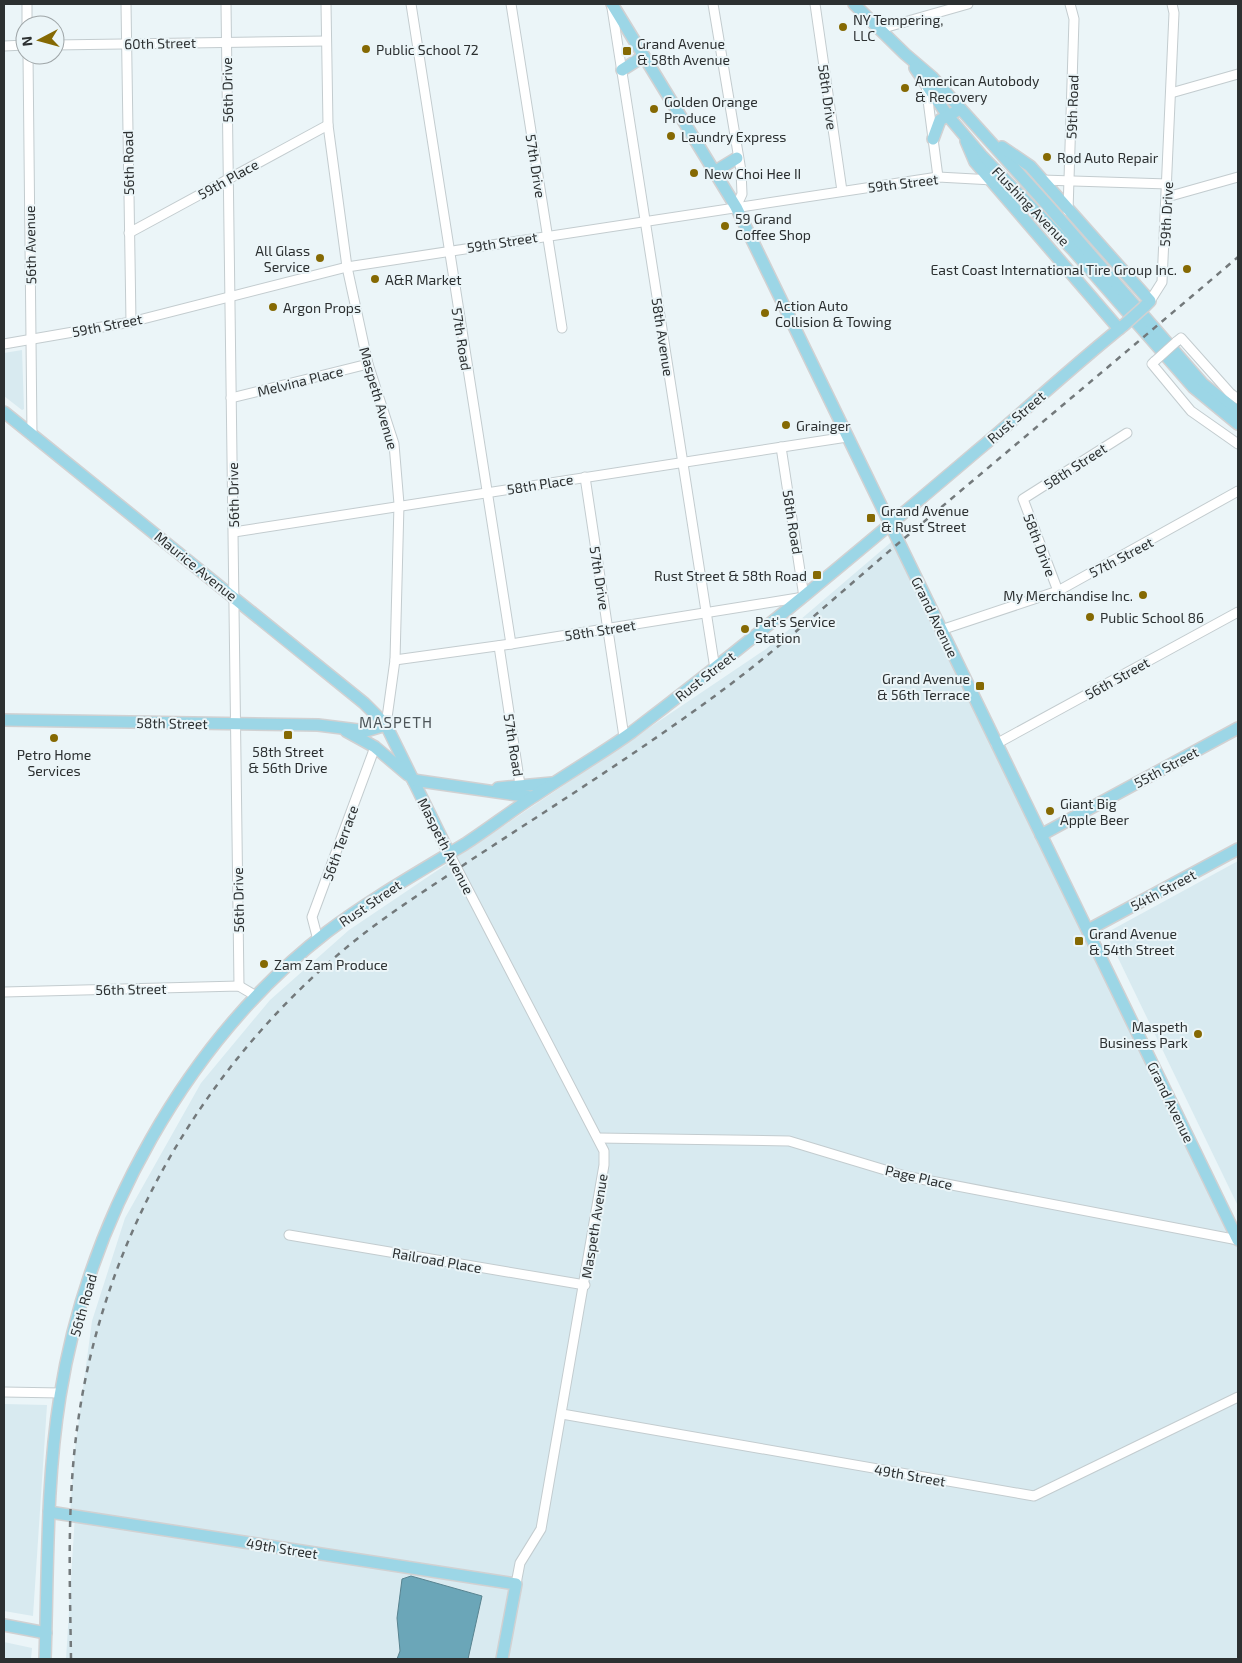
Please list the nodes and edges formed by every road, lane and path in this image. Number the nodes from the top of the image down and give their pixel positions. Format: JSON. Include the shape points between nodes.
{"nodes":[{"id":1,"x":126,"y":4,"type":"edge"},
{"id":2,"x":226,"y":4,"type":"edge"},
{"id":3,"x":326,"y":4,"type":"edge"},
{"id":4,"x":411,"y":4,"type":"edge"},
{"id":5,"x":511,"y":4,"type":"edge"},
{"id":6,"x":612,"y":4,"type":"edge"},
{"id":7,"x":713,"y":4,"type":"edge"},
{"id":8,"x":815,"y":4,"type":"edge"},
{"id":9,"x":854,"y":4,"type":"edge"},
{"id":10,"x":968,"y":4,"type":"edge"},
{"id":11,"x":1070,"y":4,"type":"edge"},
{"id":12,"x":1172,"y":4,"type":"edge"},
{"id":13,"x":956,"y":5,"type":"edge"},
{"id":14,"x":880,"y":30,"type":"junction"},
{"id":15,"x":326,"y":41,"type":"junction"},
{"id":16,"x":226,"y":43,"type":"junction"},
{"id":17,"x":127,"y":44,"type":"junction"},
{"id":18,"x":65,"y":45,"type":"edge"},
{"id":19,"x":905,"y":54,"type":"junction"},
{"id":20,"x":644,"y":56,"type":"junction"},
{"id":21,"x":28,"y":65,"type":"edge"},
{"id":22,"x":622,"y":70,"type":"junction"},
{"id":23,"x":1238,"y":74,"type":"edge"},
{"id":24,"x":926,"y":83,"type":"junction"},
{"id":25,"x":1171,"y":93,"type":"junction"},
{"id":26,"x":961,"y":108,"type":"junction"},
{"id":27,"x":948,"y":116,"type":"junction"},
{"id":28,"x":328,"y":125,"type":"junction"},
{"id":29,"x":964,"y":135,"type":"junction"},
{"id":30,"x":985,"y":135,"type":"junction"},
{"id":31,"x":933,"y":139,"type":"junction"},
{"id":32,"x":737,"y":158,"type":"junction"},
{"id":33,"x":714,"y":172,"type":"junction"},
{"id":34,"x":938,"y":177,"type":"junction"},
{"id":35,"x":1238,"y":177,"type":"edge"},
{"id":36,"x":228,"y":179,"type":"junction"},
{"id":37,"x":990,"y":180,"type":"junction"},
{"id":38,"x":1042,"y":180,"type":"junction"},
{"id":39,"x":1070,"y":180,"type":"junction"},
{"id":40,"x":1007,"y":181,"type":"junction"},
{"id":41,"x":1168,"y":184,"type":"junction"},
{"id":42,"x":842,"y":191,"type":"junction"},
{"id":43,"x":1167,"y":197,"type":"junction"},
{"id":44,"x":736,"y":207,"type":"junction"},
{"id":45,"x":1068,"y":210,"type":"junction"},
{"id":46,"x":646,"y":221,"type":"junction"},
{"id":47,"x":129,"y":232,"type":"junction"},
{"id":48,"x":547,"y":236,"type":"junction"},
{"id":49,"x":448,"y":250,"type":"junction"},
{"id":50,"x":347,"y":267,"type":"junction"},
{"id":51,"x":230,"y":296,"type":"junction"},
{"id":52,"x":1147,"y":304,"type":"junction"},
{"id":53,"x":131,"y":322,"type":"junction"},
{"id":54,"x":1121,"y":327,"type":"junction"},
{"id":55,"x":562,"y":328,"type":"dead end"},
{"id":56,"x":32,"y":339,"type":"junction"},
{"id":57,"x":4,"y":344,"type":"edge"},
{"id":58,"x":368,"y":364,"type":"junction"},
{"id":59,"x":231,"y":398,"type":"junction"},
{"id":60,"x":1238,"y":398,"type":"edge"},
{"id":61,"x":4,"y":412,"type":"edge"},
{"id":62,"x":1238,"y":412,"type":"edge"},
{"id":63,"x":1238,"y":424,"type":"edge"},
{"id":64,"x":1127,"y":433,"type":"dead end"},
{"id":65,"x":32,"y":435,"type":"junction"},
{"id":66,"x":847,"y":437,"type":"junction"},
{"id":67,"x":1238,"y":444,"type":"edge"},
{"id":68,"x":781,"y":447,"type":"junction"},
{"id":69,"x":683,"y":462,"type":"junction"},
{"id":70,"x":585,"y":478,"type":"junction"},
{"id":71,"x":1238,"y":491,"type":"edge"},
{"id":72,"x":486,"y":492,"type":"junction"},
{"id":73,"x":1023,"y":500,"type":"joint"},
{"id":74,"x":399,"y":504,"type":"junction"},
{"id":75,"x":890,"y":525,"type":"junction"},
{"id":76,"x":234,"y":532,"type":"junction"},
{"id":77,"x":1058,"y":591,"type":"junction"},
{"id":78,"x":234,"y":596,"type":"junction"},
{"id":79,"x":804,"y":597,"type":"junction"},
{"id":80,"x":1238,"y":612,"type":"edge"},
{"id":81,"x":706,"y":613,"type":"junction"},
{"id":82,"x":608,"y":629,"type":"junction"},
{"id":83,"x":941,"y":630,"type":"junction"},
{"id":84,"x":511,"y":644,"type":"junction"},
{"id":85,"x":499,"y":646,"type":"junction"},
{"id":86,"x":395,"y":660,"type":"junction"},
{"id":87,"x":715,"y":669,"type":"junction"},
{"id":88,"x":4,"y":720,"type":"edge"},
{"id":89,"x":237,"y":725,"type":"junction"},
{"id":90,"x":386,"y":725,"type":"junction"},
{"id":91,"x":340,"y":728,"type":"junction"},
{"id":92,"x":1238,"y":728,"type":"edge"},
{"id":93,"x":624,"y":737,"type":"junction"},
{"id":94,"x":996,"y":744,"type":"junction"},
{"id":95,"x":375,"y":746,"type":"junction"},
{"id":96,"x":413,"y":780,"type":"junction"},
{"id":97,"x":554,"y":782,"type":"junction"},
{"id":98,"x":520,"y":785,"type":"junction"},
{"id":99,"x":482,"y":789,"type":"junction"},
{"id":100,"x":531,"y":797,"type":"junction"},
{"id":101,"x":1041,"y":835,"type":"junction"},
{"id":102,"x":1238,"y":849,"type":"edge"},
{"id":103,"x":449,"y":853,"type":"junction"},
{"id":104,"x":1088,"y":930,"type":"junction"},
{"id":105,"x":318,"y":940,"type":"junction"},
{"id":106,"x":239,"y":986,"type":"junction"},
{"id":107,"x":4,"y":992,"type":"edge"},
{"id":108,"x":256,"y":996,"type":"junction"},
{"id":109,"x":598,"y":1138,"type":"junction"},
{"id":110,"x":290,"y":1235,"type":"dead end"},
{"id":111,"x":1238,"y":1240,"type":"edge"},
{"id":112,"x":584,"y":1285,"type":"junction"},
{"id":113,"x":4,"y":1392,"type":"edge"},
{"id":114,"x":61,"y":1392,"type":"junction"},
{"id":115,"x":1238,"y":1397,"type":"edge"},
{"id":116,"x":562,"y":1414,"type":"junction"},
{"id":117,"x":49,"y":1512,"type":"junction"},
{"id":118,"x":516,"y":1584,"type":"junction"},
{"id":119,"x":4,"y":1625,"type":"edge"},
{"id":120,"x":46,"y":1633,"type":"junction"},
{"id":121,"x":45,"y":1659,"type":"edge"},
{"id":122,"x":502,"y":1659,"type":"edge"}],
"edges":[{"from":1,"to":17,"type":"street","name":"56th Road"},
{"from":2,"to":16,"type":"street","name":"56th Drive"},
{"from":3,"to":15,"type":"street","name":"Maspeth Avenue"},
{"from":4,"to":49,"type":"street","name":"57th Road"},
{"from":5,"to":48,"type":"street","name":"57th Drive"},
{"from":6,"to":20,"type":"main road","name":"Grand Avenue"},
{"from":6,"to":22,"type":"street","name":"58th Avenue"},
{"from":7,"to":32,"type":"street"},
{"from":8,"to":42,"type":"street","name":"58th Drive"},
{"from":9,"to":14,"type":"main road","name":"Flushing Avenue"},
{"from":10,"to":13,"type":"street"},
{"from":11,"to":39,"type":"street","name":"59th Road","via":[[1074,19]]},
{"from":12,"to":25,"type":"street","name":"59th Drive"},
{"from":13,"to":14,"type":"street"},
{"from":14,"to":19,"type":"main road","name":"Flushing Avenue"},
{"from":15,"to":16,"type":"street","name":"60th Street"},
{"from":15,"to":28,"type":"street","name":"Maspeth Avenue"},
{"from":16,"to":17,"type":"street","name":"60th Street"},
{"from":16,"to":36,"type":"street","name":"56th Drive"},
{"from":17,"to":18,"type":"street","name":"60th Street"},
{"from":17,"to":47,"type":"street","name":"56th Road"},
{"from":19,"to":24,"type":"main road","name":"Flushing Avenue"},
{"from":19,"to":26,"type":"main road","name":"Flushing Avenue"},
{"from":20,"to":22,"type":"main road"},
{"from":20,"to":33,"type":"main road","name":"Grand Avenue"},
{"from":21,"to":56,"type":"street","name":"56th Avenue"},
{"from":22,"to":46,"type":"street","name":"58th Avenue"},
{"from":23,"to":25,"type":"street"},
{"from":24,"to":27,"type":"main road","name":"Flushing Avenue"},
{"from":24,"to":31,"type":"street"},
{"from":25,"to":41,"type":"street","name":"59th Drive"},
{"from":26,"to":27,"type":"main road"},
{"from":26,"to":30,"type":"main road","name":"Flushing Avenue"},
{"from":27,"to":29,"type":"main road","name":"Flushing Avenue"},
{"from":27,"to":31,"type":"main road","via":[[940,120]]},
{"from":28,"to":36,"type":"street","name":"59th Place"},
{"from":28,"to":50,"type":"street","name":"Maspeth Avenue"},
{"from":29,"to":37,"type":"main road","via":[[970,154]]},
{"from":29,"to":40,"type":"main road","name":"Flushing Avenue"},
{"from":30,"to":38,"type":"main road","via":[[1030,166]]},
{"from":30,"to":62,"type":"main road","name":"Flushing Avenue","via":[[1203,384]]},
{"from":31,"to":34,"type":"street"},
{"from":32,"to":33,"type":"main road"},
{"from":32,"to":44,"type":"street","via":[[742,194]]},
{"from":33,"to":44,"type":"main road","name":"Grand Avenue"},
{"from":34,"to":37,"type":"street","name":"59th Street"},
{"from":34,"to":42,"type":"street","name":"59th Street"},
{"from":35,"to":43,"type":"street"},
{"from":36,"to":47,"type":"street","name":"59th Place"},
{"from":36,"to":51,"type":"street","name":"56th Drive"},
{"from":37,"to":40,"type":"street","name":"59th Street"},
{"from":37,"to":54,"type":"main road"},
{"from":38,"to":39,"type":"street"},
{"from":38,"to":45,"type":"main road"},
{"from":39,"to":41,"type":"street"},
{"from":39,"to":45,"type":"street","name":"59th Road"},
{"from":40,"to":63,"type":"main road","name":"Flushing Avenue","via":[[1073,250],[1193,387]]},
{"from":41,"to":43,"type":"street","name":"59th Drive"},
{"from":42,"to":44,"type":"street","name":"59th Street"},
{"from":43,"to":52,"type":"street","name":"59th Drive","via":[[1162,282]]},
{"from":44,"to":46,"type":"street","name":"59th Street"},
{"from":44,"to":66,"type":"main road","name":"Grand Avenue"},
{"from":45,"to":52,"type":"main road"},
{"from":46,"to":48,"type":"street","name":"59th Street"},
{"from":46,"to":69,"type":"street","name":"58th Avenue"},
{"from":47,"to":53,"type":"street","name":"56th Road"},
{"from":48,"to":49,"type":"street","name":"59th Street"},
{"from":48,"to":55,"type":"street","name":"57th Drive"},
{"from":49,"to":50,"type":"street","name":"59th Street"},
{"from":49,"to":72,"type":"street","name":"57th Road"},
{"from":50,"to":51,"type":"street","name":"59th Street"},
{"from":50,"to":58,"type":"street","name":"Maspeth Avenue"},
{"from":51,"to":53,"type":"street","name":"59th Street"},
{"from":51,"to":59,"type":"street","name":"56th Drive"},
{"from":52,"to":54,"type":"main road","name":"Rust Street","bridge":true},
{"from":53,"to":56,"type":"street","name":"59th Street"},
{"from":54,"to":75,"type":"main road","name":"Rust Street"},
{"from":56,"to":57,"type":"street","name":"59th Street"},
{"from":56,"to":65,"type":"street","name":"56th Avenue"},
{"from":58,"to":59,"type":"street","name":"Melvina Place"},
{"from":58,"to":74,"type":"street","name":"Maspeth Avenue","via":[[394,444]]},
{"from":59,"to":76,"type":"street","name":"56th Drive"},
{"from":60,"to":67,"type":"street","bridge":true,"via":[[1181,338],[1152,364],[1192,411]]},
{"from":61,"to":65,"type":"main road","name":"Maurice Avenue"},
{"from":64,"to":73,"type":"street","name":"58th Street"},
{"from":65,"to":78,"type":"main road","name":"Maurice Avenue"},
{"from":66,"to":68,"type":"street","name":"58th Place"},
{"from":66,"to":75,"type":"main road","name":"Grand Avenue"},
{"from":68,"to":69,"type":"street","name":"58th Place"},
{"from":68,"to":79,"type":"street","name":"58th Road"},
{"from":69,"to":70,"type":"street","name":"58th Place"},
{"from":69,"to":81,"type":"street","name":"58th Avenue"},
{"from":70,"to":72,"type":"street","name":"58th Place"},
{"from":70,"to":82,"type":"street","name":"57th Drive"},
{"from":71,"to":77,"type":"street","name":"57th Street"},
{"from":72,"to":74,"type":"street","name":"58th Place"},
{"from":72,"to":84,"type":"street","name":"57th Road"},
{"from":73,"to":77,"type":"street","name":"58th Drive"},
{"from":74,"to":76,"type":"street","name":"58th Place"},
{"from":74,"to":86,"type":"street","name":"Maspeth Avenue"},
{"from":75,"to":79,"type":"main road","name":"Rust Street"},
{"from":75,"to":83,"type":"main road","name":"Grand Avenue"},
{"from":76,"to":78,"type":"street","name":"56th Drive"},
{"from":77,"to":83,"type":"street","name":"57th Street"},
{"from":78,"to":89,"type":"street","name":"56th Drive"},
{"from":78,"to":90,"type":"main road","name":"Maurice Avenue","via":[[364,702]]},
{"from":79,"to":81,"type":"street","name":"58th Street"},
{"from":79,"to":87,"type":"main road","name":"Rust Street"},
{"from":80,"to":94,"type":"street","name":"56th Street"},
{"from":81,"to":82,"type":"street","name":"58th Street"},
{"from":81,"to":87,"type":"street","name":"58th Avenue"},
{"from":82,"to":84,"type":"street","name":"58th Street"},
{"from":82,"to":93,"type":"street","name":"57th Drive"},
{"from":83,"to":94,"type":"main road","name":"Grand Avenue"},
{"from":84,"to":85,"type":"street","name":"58th Street"},
{"from":85,"to":86,"type":"street","name":"58th Street"},
{"from":85,"to":98,"type":"street","name":"57th Road"},
{"from":86,"to":90,"type":"street","name":"Maspeth Avenue"},
{"from":87,"to":93,"type":"main road","name":"Rust Street"},
{"from":88,"to":89,"type":"main road","name":"58th Street"},
{"from":89,"to":91,"type":"main road","name":"58th Street"},
{"from":89,"to":106,"type":"street","name":"56th Drive"},
{"from":90,"to":91,"type":"main road","name":"58th Street","via":[[366,731]]},
{"from":90,"to":96,"type":"main road","name":"Maspeth Avenue"},
{"from":91,"to":95,"type":"main road","name":"58th Street"},
{"from":92,"to":101,"type":"main road","name":"55th Street"},
{"from":93,"to":97,"type":"main road","name":"Rust Street"},
{"from":94,"to":101,"type":"main road","name":"Grand Avenue"},
{"from":95,"to":96,"type":"main road","name":"58th Street"},
{"from":95,"to":105,"type":"street","name":"56th Terrace","via":[[312,917]]},
{"from":96,"to":99,"type":"main road"},
{"from":96,"to":103,"type":"main road","name":"Maspeth Avenue"},
{"from":97,"to":98,"type":"main road"},
{"from":97,"to":100,"type":"main road","name":"Rust Street"},
{"from":98,"to":99,"type":"main road"},
{"from":99,"to":100,"type":"main road"},
{"from":100,"to":103,"type":"main road","name":"Rust Street"},
{"from":101,"to":104,"type":"main road","name":"Grand Avenue"},
{"from":102,"to":104,"type":"main road","name":"54th Street"},
{"from":103,"to":105,"type":"main road","name":"Rust Street"},
{"from":103,"to":109,"type":"street","name":"Maspeth Avenue"},
{"from":104,"to":111,"type":"main road","name":"Grand Avenue"},
{"from":105,"to":108,"type":"main road","name":"Rust Street"},
{"from":106,"to":107,"type":"street","name":"56th Street"},
{"from":106,"to":108,"type":"street"},
{"from":108,"to":114,"type":"main road","name":"56th Road","via":[[174,1098],[139,1160],[111,1220],[83,1298]]},
{"from":109,"to":111,"type":"street","name":"Page Place","via":[[789,1141],[905,1176]]},
{"from":109,"to":112,"type":"street","name":"Maspeth Avenue","via":[[604,1152],[604,1165]]},
{"from":110,"to":112,"type":"street","name":"Railroad Place"},
{"from":112,"to":116,"type":"street","name":"Maspeth Avenue"},
{"from":113,"to":114,"type":"street"},
{"from":114,"to":117,"type":"main road","name":"56th Road"},
{"from":115,"to":116,"type":"street","name":"49th Street","via":[[1034,1496]]},
{"from":116,"to":118,"type":"street","name":"Maspeth Avenue","via":[[541,1529],[520,1563]]},
{"from":117,"to":118,"type":"main road","name":"49th Street"},
{"from":117,"to":120,"type":"main road","name":"56th Road"},
{"from":118,"to":122,"type":"main road","name":"Maspeth Avenue"},
{"from":119,"to":120,"type":"main road"},
{"from":120,"to":121,"type":"main road","name":"56th Road"}]}
